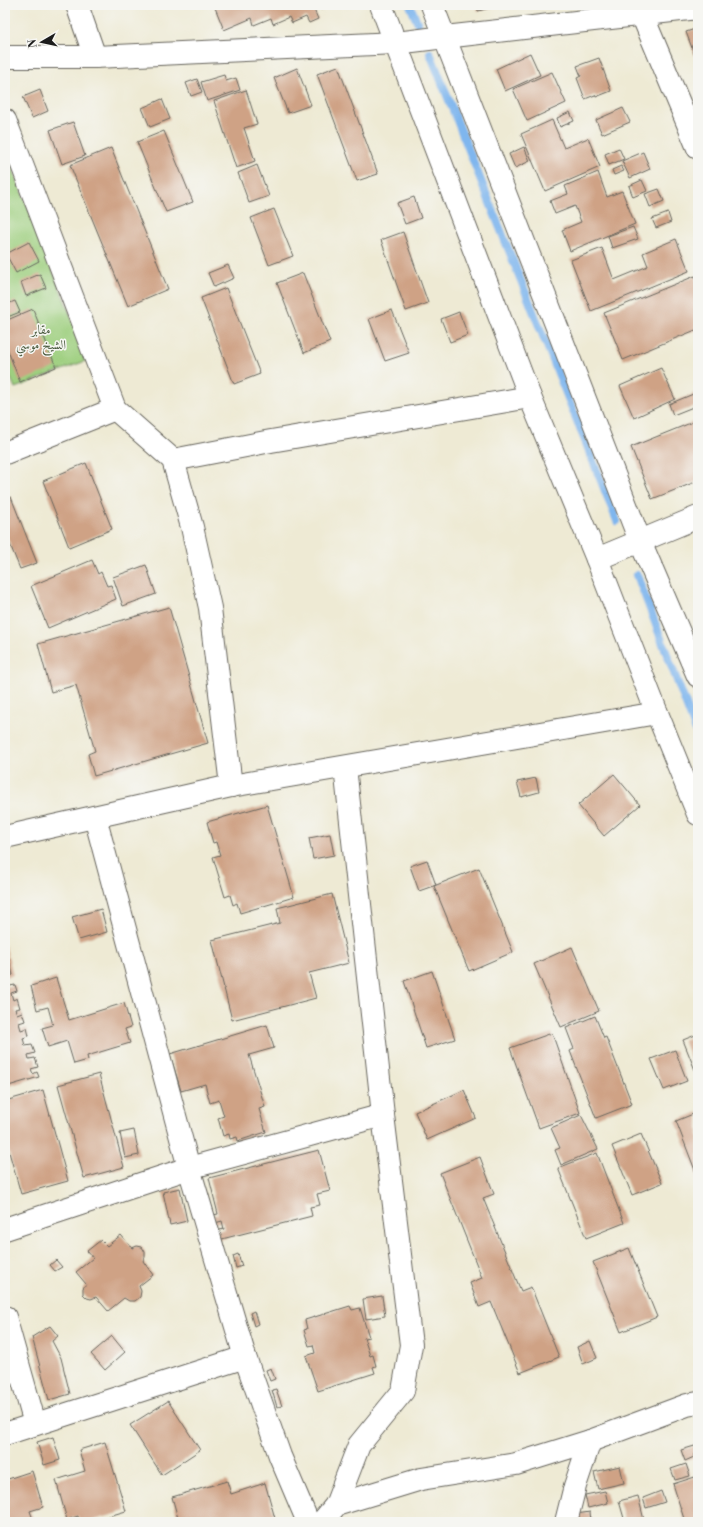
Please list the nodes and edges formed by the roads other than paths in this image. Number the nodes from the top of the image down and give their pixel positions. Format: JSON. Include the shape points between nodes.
{"nodes":[{"id":1,"x":77,"y":5,"type":"edge"},
{"id":2,"x":381,"y":5,"type":"edge"},
{"id":3,"x":432,"y":5,"type":"edge"},
{"id":4,"x":698,"y":8,"type":"edge"},
{"id":5,"x":640,"y":10,"type":"edge"},
{"id":6,"x":445,"y":37,"type":"junction"},
{"id":7,"x":396,"y":43,"type":"junction"},
{"id":8,"x":5,"y":57,"type":"edge"},
{"id":9,"x":95,"y":57,"type":"junction"},
{"id":10,"x":5,"y":120,"type":"edge"},
{"id":11,"x":698,"y":148,"type":"edge"},
{"id":12,"x":530,"y":397,"type":"junction"},
{"id":13,"x":115,"y":409,"type":"junction"},
{"id":14,"x":6,"y":451,"type":"edge"},
{"id":15,"x":173,"y":460,"type":"junction"},
{"id":16,"x":698,"y":516,"type":"edge"},
{"id":17,"x":640,"y":541,"type":"junction"},
{"id":18,"x":597,"y":559,"type":"junction"},
{"id":19,"x":698,"y":676,"type":"edge"},
{"id":20,"x":657,"y":713,"type":"junction"},
{"id":21,"x":345,"y":767,"type":"junction"},
{"id":22,"x":231,"y":786,"type":"junction"},
{"id":23,"x":698,"y":814,"type":"edge"},
{"id":24,"x":95,"y":817,"type":"junction"},
{"id":25,"x":5,"y":836,"type":"edge"},
{"id":26,"x":383,"y":1115,"type":"junction"},
{"id":27,"x":189,"y":1168,"type":"junction"},
{"id":28,"x":5,"y":1229,"type":"edge"},
{"id":29,"x":5,"y":1317,"type":"edge"},
{"id":30,"x":245,"y":1357,"type":"junction"},
{"id":31,"x":698,"y":1403,"type":"edge"},
{"id":32,"x":35,"y":1424,"type":"junction"},
{"id":33,"x":5,"y":1434,"type":"edge"},
{"id":34,"x":590,"y":1441,"type":"junction"},
{"id":35,"x":336,"y":1506,"type":"junction"},
{"id":36,"x":308,"y":1522,"type":"edge"},
{"id":37,"x":322,"y":1522,"type":"edge"},
{"id":38,"x":566,"y":1522,"type":"edge"}],
"edges":[{"from":1,"to":9,"type":"street"},
{"from":2,"to":7,"type":"street"},
{"from":3,"to":6,"type":"street"},
{"from":4,"to":5,"type":"street"},
{"from":5,"to":6,"type":"street"},
{"from":5,"to":11,"type":"street"},
{"from":6,"to":7,"type":"street"},
{"from":6,"to":17,"type":"street"},
{"from":7,"to":9,"type":"street"},
{"from":7,"to":12,"type":"street"},
{"from":8,"to":9,"type":"street"},
{"from":10,"to":13,"type":"street"},
{"from":12,"to":15,"type":"street"},
{"from":12,"to":18,"type":"street"},
{"from":13,"to":14,"type":"street"},
{"from":13,"to":15,"type":"street"},
{"from":15,"to":22,"type":"street","via":[[192,527],[210,608]]},
{"from":16,"to":17,"type":"street"},
{"from":17,"to":18,"type":"street"},
{"from":17,"to":19,"type":"street"},
{"from":18,"to":20,"type":"street"},
{"from":20,"to":21,"type":"street"},
{"from":20,"to":23,"type":"street"},
{"from":21,"to":22,"type":"street"},
{"from":21,"to":26,"type":"street"},
{"from":22,"to":24,"type":"street"},
{"from":24,"to":25,"type":"street"},
{"from":24,"to":27,"type":"street"},
{"from":26,"to":27,"type":"street"},
{"from":26,"to":35,"type":"street","via":[[412,1345],[403,1391],[359,1445]]},
{"from":27,"to":28,"type":"street"},
{"from":27,"to":30,"type":"street"},
{"from":29,"to":32,"type":"street"},
{"from":30,"to":32,"type":"street"},
{"from":30,"to":36,"type":"street","via":[[280,1456]]},
{"from":31,"to":34,"type":"street"},
{"from":32,"to":33,"type":"street"},
{"from":34,"to":35,"type":"street","via":[[516,1464],[421,1480]]},
{"from":34,"to":38,"type":"street"},
{"from":35,"to":37,"type":"street"}]}
